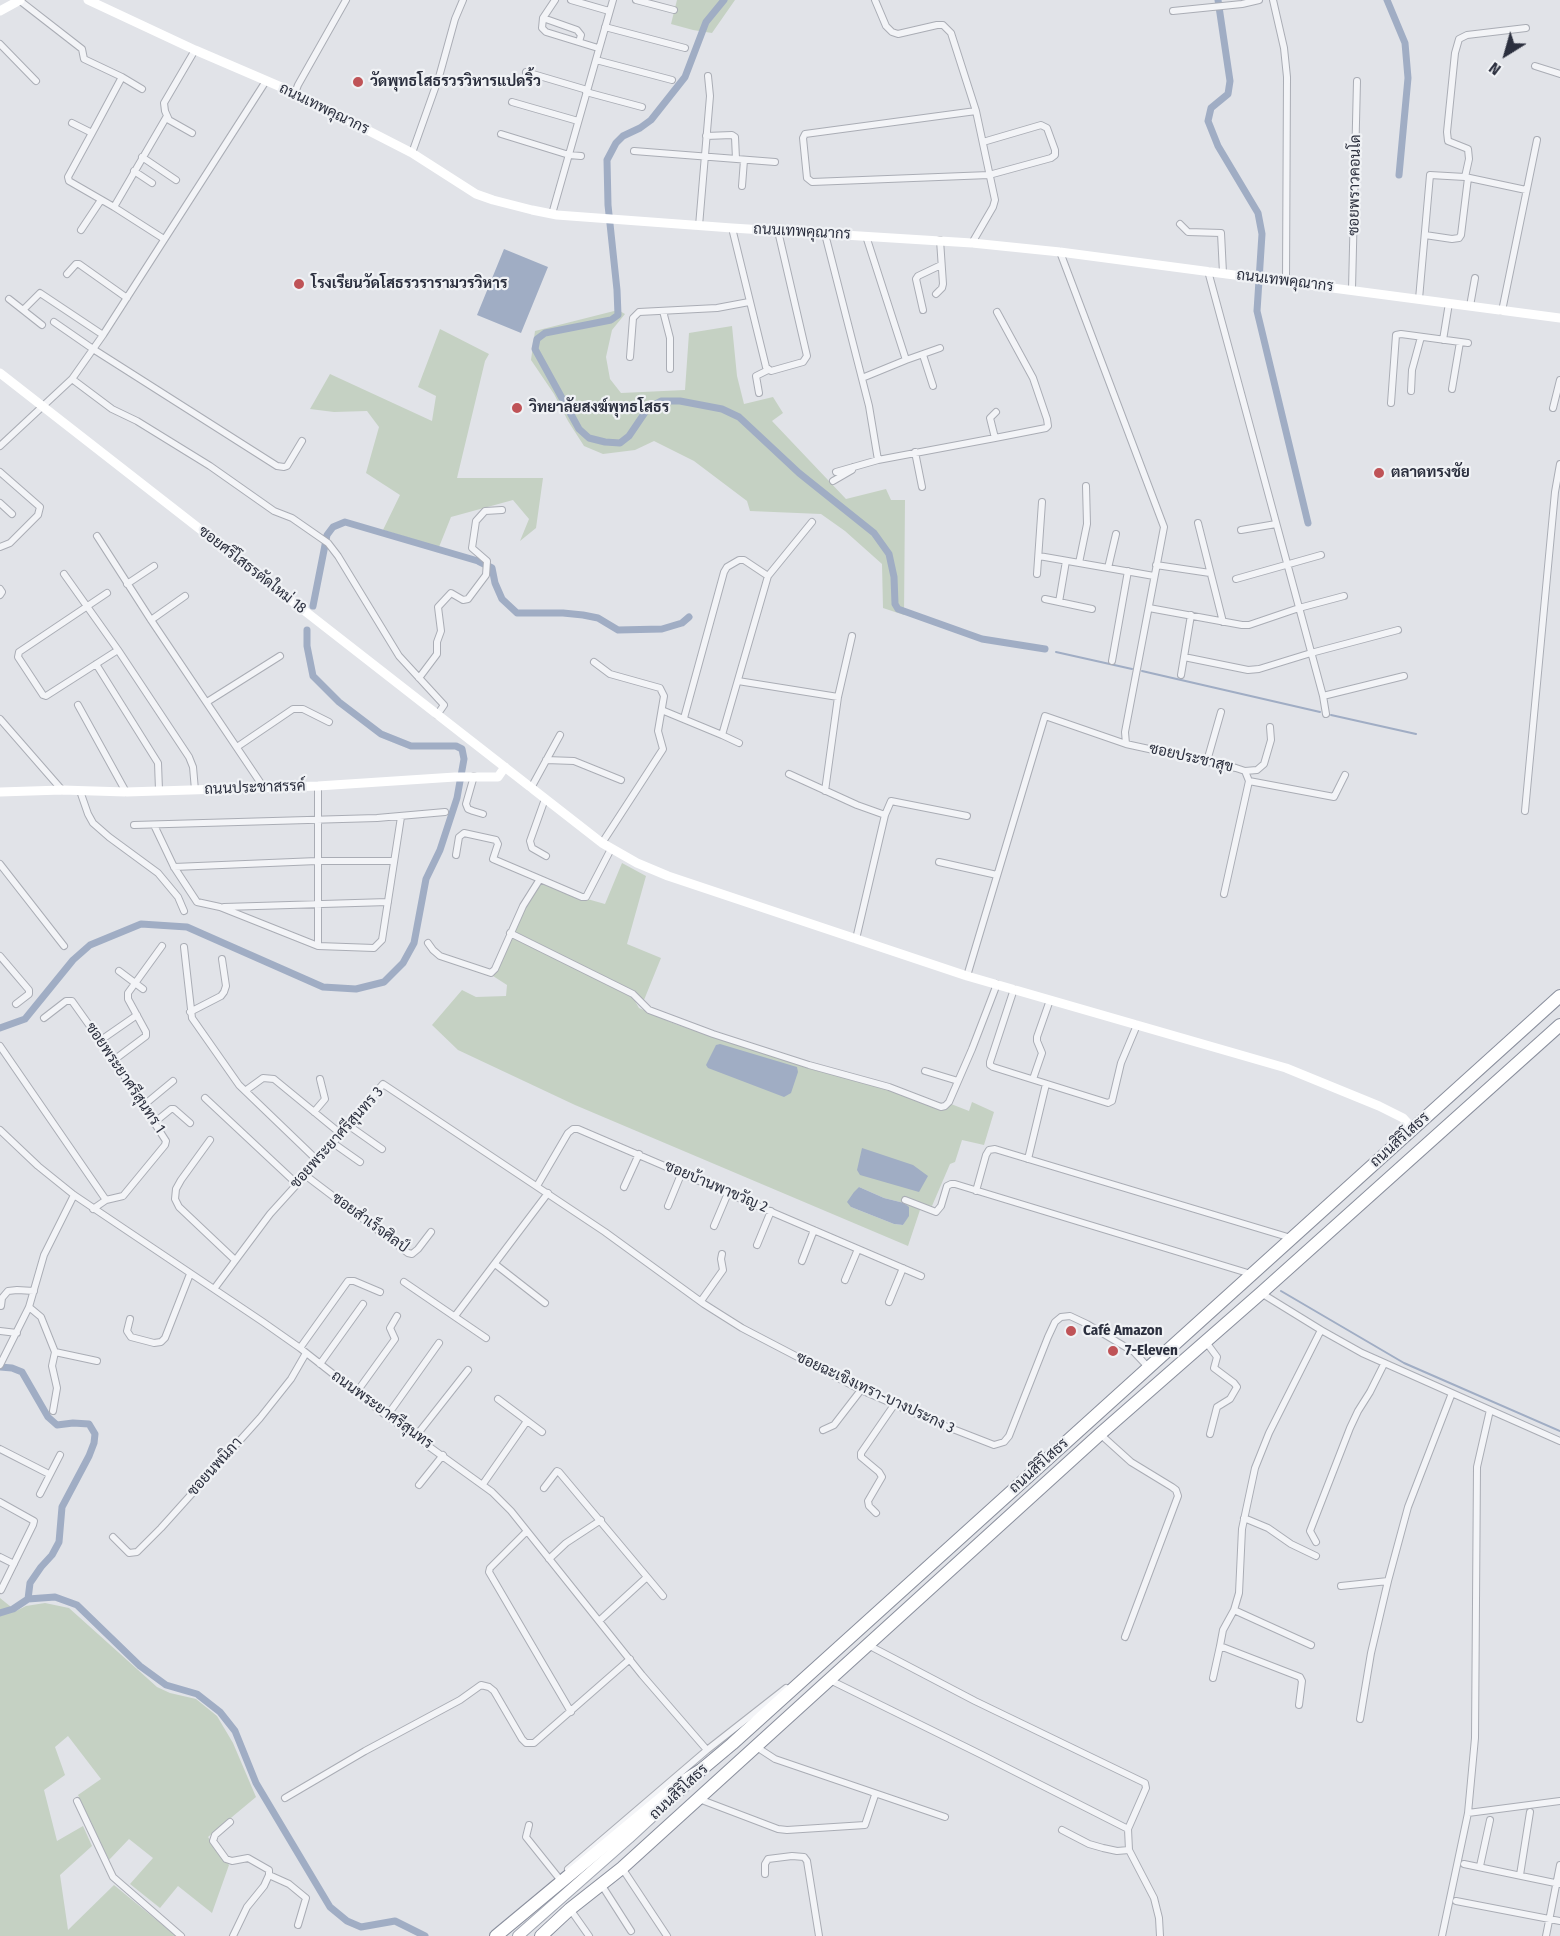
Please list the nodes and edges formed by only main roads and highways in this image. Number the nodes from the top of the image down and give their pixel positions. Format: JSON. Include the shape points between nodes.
{"nodes":[{"id":1,"x":1560,"y":996,"type":"edge"},
{"id":2,"x":1536,"y":1018,"type":"junction"},
{"id":3,"x":1555,"y":1029,"type":"edge"},
{"id":4,"x":701,"y":1770,"type":"junction"},
{"id":5,"x":548,"y":1931,"type":"edge"},
{"id":6,"x":496,"y":1936,"type":"edge"},
{"id":7,"x":518,"y":1936,"type":"edge"},
{"id":8,"x":536,"y":1936,"type":"edge"}],
"edges":[{"from":1,"to":2,"type":"highway","name":"ถนนสิริโสธร"},
{"from":2,"to":3,"type":"highway"},
{"from":2,"to":4,"type":"highway","name":"ถนนสิริโสธร"},
{"from":3,"to":5,"type":"highway","name":"ถนนสิริโสธร"},
{"from":4,"to":6,"type":"highway"},
{"from":4,"to":7,"type":"main road","name":"ถนนสิริโสธร"},
{"from":5,"to":8,"type":"main road","name":"ถนนสิริโสธร"}]}
